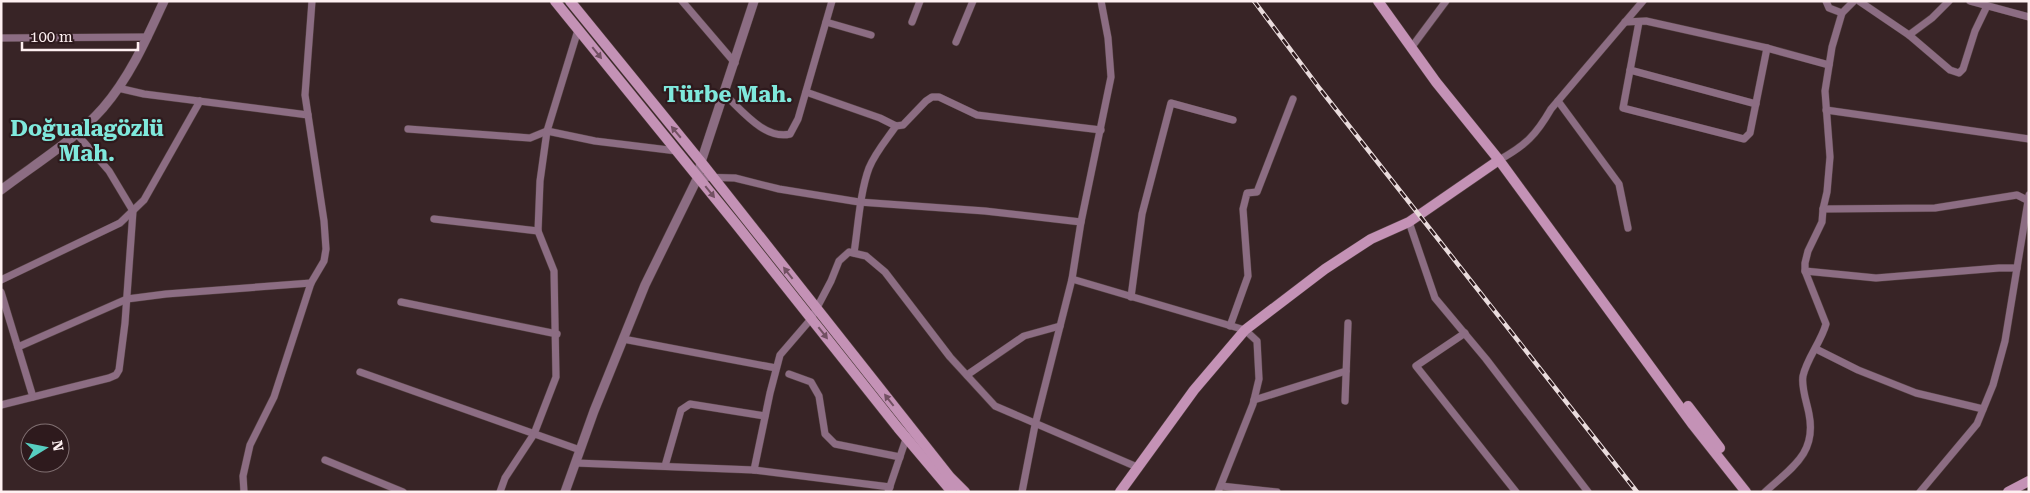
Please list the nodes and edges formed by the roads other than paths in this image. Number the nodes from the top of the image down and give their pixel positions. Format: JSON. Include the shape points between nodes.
{"nodes":[{"id":1,"x":164,"y":1,"type":"edge"},
{"id":2,"x":312,"y":1,"type":"edge"},
{"id":3,"x":555,"y":1,"type":"edge"},
{"id":4,"x":570,"y":1,"type":"edge"},
{"id":5,"x":682,"y":1,"type":"edge"},
{"id":6,"x":754,"y":1,"type":"edge"},
{"id":7,"x":832,"y":1,"type":"edge"},
{"id":8,"x":920,"y":1,"type":"edge"},
{"id":9,"x":973,"y":1,"type":"edge"},
{"id":10,"x":1101,"y":1,"type":"edge"},
{"id":11,"x":1378,"y":1,"type":"edge"},
{"id":12,"x":1446,"y":1,"type":"edge"},
{"id":13,"x":1643,"y":1,"type":"edge"},
{"id":14,"x":1826,"y":1,"type":"edge"},
{"id":15,"x":1854,"y":1,"type":"edge"},
{"id":16,"x":1860,"y":1,"type":"edge"},
{"id":17,"x":1949,"y":1,"type":"edge"},
{"id":18,"x":1970,"y":1,"type":"edge"},
{"id":19,"x":1987,"y":6,"type":"junction"},
{"id":20,"x":1842,"y":13,"type":"junction"},
{"id":21,"x":2029,"y":17,"type":"edge"},
{"id":22,"x":826,"y":22,"type":"junction"},
{"id":23,"x":912,"y":22,"type":"dead end"},
{"id":24,"x":1625,"y":22,"type":"junction"},
{"id":25,"x":1639,"y":22,"type":"junction"},
{"id":26,"x":578,"y":30,"type":"junction"},
{"id":27,"x":1909,"y":34,"type":"junction"},
{"id":28,"x":871,"y":35,"type":"dead end"},
{"id":29,"x":148,"y":37,"type":"junction"},
{"id":30,"x":1,"y":38,"type":"edge"},
{"id":31,"x":956,"y":42,"type":"dead end"},
{"id":32,"x":1411,"y":48,"type":"junction"},
{"id":33,"x":1767,"y":48,"type":"junction"},
{"id":34,"x":735,"y":63,"type":"junction"},
{"id":35,"x":1829,"y":65,"type":"junction"},
{"id":36,"x":1630,"y":70,"type":"junction"},
{"id":37,"x":118,"y":88,"type":"junction"},
{"id":38,"x":806,"y":92,"type":"junction"},
{"id":39,"x":724,"y":94,"type":"junction"},
{"id":40,"x":1293,"y":99,"type":"dead end"},
{"id":41,"x":200,"y":101,"type":"junction"},
{"id":42,"x":1558,"y":101,"type":"junction"},
{"id":43,"x":1756,"y":104,"type":"junction"},
{"id":44,"x":1826,"y":110,"type":"junction"},
{"id":45,"x":308,"y":115,"type":"junction"},
{"id":46,"x":1233,"y":120,"type":"dead end"},
{"id":47,"x":896,"y":126,"type":"junction"},
{"id":48,"x":408,"y":129,"type":"dead end"},
{"id":49,"x":1100,"y":130,"type":"junction"},
{"id":50,"x":546,"y":131,"type":"junction"},
{"id":51,"x":76,"y":133,"type":"junction"},
{"id":52,"x":2029,"y":138,"type":"edge"},
{"id":53,"x":677,"y":151,"type":"junction"},
{"id":54,"x":1499,"y":160,"type":"junction"},
{"id":55,"x":701,"y":162,"type":"junction"},
{"id":56,"x":712,"y":176,"type":"junction"},
{"id":57,"x":698,"y":177,"type":"junction"},
{"id":58,"x":1,"y":190,"type":"edge"},
{"id":59,"x":2028,"y":198,"type":"edge"},
{"id":60,"x":862,"y":202,"type":"junction"},
{"id":61,"x":1823,"y":209,"type":"junction"},
{"id":62,"x":2027,"y":210,"type":"edge"},
{"id":63,"x":132,"y":211,"type":"junction"},
{"id":64,"x":434,"y":219,"type":"dead end"},
{"id":65,"x":1081,"y":222,"type":"junction"},
{"id":66,"x":1409,"y":222,"type":"junction"},
{"id":67,"x":1628,"y":228,"type":"dead end"},
{"id":68,"x":538,"y":232,"type":"junction"},
{"id":69,"x":854,"y":253,"type":"junction"},
{"id":70,"x":2017,"y":268,"type":"junction"},
{"id":71,"x":1805,"y":271,"type":"junction"},
{"id":72,"x":1072,"y":279,"type":"junction"},
{"id":73,"x":1,"y":280,"type":"edge"},
{"id":74,"x":311,"y":283,"type":"junction"},
{"id":75,"x":1,"y":292,"type":"edge"},
{"id":76,"x":1131,"y":297,"type":"junction"},
{"id":77,"x":127,"y":299,"type":"junction"},
{"id":78,"x":401,"y":302,"type":"dead end"},
{"id":79,"x":817,"y":309,"type":"junction"},
{"id":80,"x":811,"y":318,"type":"junction"},
{"id":81,"x":1348,"y":324,"type":"dead end"},
{"id":82,"x":1060,"y":326,"type":"junction"},
{"id":83,"x":1230,"y":326,"type":"junction"},
{"id":84,"x":1245,"y":330,"type":"junction"},
{"id":85,"x":1465,"y":333,"type":"junction"},
{"id":86,"x":556,"y":334,"type":"junction"},
{"id":87,"x":624,"y":339,"type":"junction"},
{"id":88,"x":18,"y":346,"type":"junction"},
{"id":89,"x":1816,"y":349,"type":"junction"},
{"id":90,"x":776,"y":368,"type":"junction"},
{"id":91,"x":1346,"y":371,"type":"junction"},
{"id":92,"x":360,"y":372,"type":"dead end"},
{"id":93,"x":789,"y":374,"type":"dead end"},
{"id":94,"x":966,"y":375,"type":"junction"},
{"id":95,"x":1672,"y":393,"type":"junction"},
{"id":96,"x":33,"y":397,"type":"junction"},
{"id":97,"x":1254,"y":400,"type":"junction"},
{"id":98,"x":1345,"y":400,"type":"dead end"},
{"id":99,"x":1,"y":405,"type":"edge"},
{"id":100,"x":1983,"y":409,"type":"junction"},
{"id":101,"x":765,"y":416,"type":"junction"},
{"id":102,"x":1035,"y":424,"type":"junction"},
{"id":103,"x":909,"y":426,"type":"junction"},
{"id":104,"x":534,"y":434,"type":"junction"},
{"id":105,"x":906,"y":438,"type":"junction"},
{"id":106,"x":580,"y":450,"type":"junction"},
{"id":107,"x":900,"y":457,"type":"junction"},
{"id":108,"x":325,"y":460,"type":"dead end"},
{"id":109,"x":576,"y":463,"type":"junction"},
{"id":110,"x":665,"y":466,"type":"junction"},
{"id":111,"x":1137,"y":467,"type":"junction"},
{"id":112,"x":754,"y":470,"type":"junction"},
{"id":113,"x":2029,"y":482,"type":"edge"},
{"id":114,"x":889,"y":489,"type":"edge"},
{"id":115,"x":1219,"y":489,"type":"edge"},
{"id":116,"x":244,"y":492,"type":"edge"},
{"id":117,"x":403,"y":492,"type":"edge"},
{"id":118,"x":500,"y":492,"type":"edge"},
{"id":119,"x":565,"y":492,"type":"edge"},
{"id":120,"x":952,"y":492,"type":"edge"},
{"id":121,"x":964,"y":492,"type":"edge"},
{"id":122,"x":1022,"y":492,"type":"edge"},
{"id":123,"x":1120,"y":492,"type":"edge"},
{"id":124,"x":1277,"y":492,"type":"edge"},
{"id":125,"x":1516,"y":492,"type":"edge"},
{"id":126,"x":1588,"y":492,"type":"edge"},
{"id":127,"x":1746,"y":492,"type":"edge"},
{"id":128,"x":1753,"y":492,"type":"edge"},
{"id":129,"x":1765,"y":492,"type":"edge"},
{"id":130,"x":1920,"y":492,"type":"edge"},
{"id":131,"x":2008,"y":492,"type":"edge"}],
"edges":[{"from":1,"to":29,"type":"street"},
{"from":2,"to":45,"type":"street","via":[[304,94]]},
{"from":3,"to":26,"type":"main road"},
{"from":55,"to":4,"type":"main road","one_way":true},
{"from":5,"to":34,"type":"street"},
{"from":6,"to":34,"type":"street"},
{"from":7,"to":22,"type":"street"},
{"from":8,"to":23,"type":"street"},
{"from":9,"to":31,"type":"street"},
{"from":10,"to":49,"type":"street","via":[[1111,77]]},
{"from":11,"to":32,"type":"main road"},
{"from":12,"to":32,"type":"street"},
{"from":13,"to":24,"type":"street"},
{"from":14,"to":20,"type":"street","via":[[1829,8]]},
{"from":15,"to":20,"type":"street"},
{"from":16,"to":27,"type":"street"},
{"from":17,"to":27,"type":"street"},
{"from":18,"to":19,"type":"street"},
{"from":19,"to":21,"type":"street"},
{"from":19,"to":27,"type":"street","via":[[1959,74]]},
{"from":20,"to":35,"type":"street"},
{"from":22,"to":28,"type":"street"},
{"from":22,"to":38,"type":"street"},
{"from":24,"to":25,"type":"street"},
{"from":24,"to":42,"type":"street"},
{"from":25,"to":33,"type":"street"},
{"from":25,"to":36,"type":"street"},
{"from":26,"to":50,"type":"street"},
{"from":26,"to":53,"type":"main road","one_way":true},
{"from":29,"to":30,"type":"street"},
{"from":29,"to":37,"type":"street"},
{"from":32,"to":54,"type":"main road"},
{"from":33,"to":35,"type":"street"},
{"from":33,"to":43,"type":"street"},
{"from":34,"to":39,"type":"street"},
{"from":35,"to":44,"type":"street"},
{"from":36,"to":43,"type":"street"},
{"from":36,"to":43,"type":"street","via":[[1623,108],[1744,139],[1750,133]]},
{"from":37,"to":41,"type":"street"},
{"from":37,"to":51,"type":"street","via":[[103,108]]},
{"from":38,"to":39,"type":"street","via":[[790,134],[781,136],[761,127]]},
{"from":38,"to":47,"type":"street"},
{"from":39,"to":55,"type":"street"},
{"from":40,"to":83,"type":"street","via":[[1257,192],[1248,193],[1242,209],[1248,276]]},
{"from":41,"to":45,"type":"street"},
{"from":41,"to":63,"type":"street","via":[[144,200]]},
{"from":42,"to":54,"type":"street","via":[[1541,127],[1522,147]]},
{"from":42,"to":67,"type":"street","via":[[1620,184]]},
{"from":44,"to":52,"type":"street"},
{"from":44,"to":61,"type":"street","via":[[1830,157]]},
{"from":45,"to":74,"type":"street","via":[[326,238],[324,260]]},
{"from":46,"to":76,"type":"street","via":[[1171,102],[1142,214]]},
{"from":47,"to":49,"type":"street","via":[[903,125],[926,101],[939,96],[977,115]]},
{"from":47,"to":60,"type":"street","via":[[869,168]]},
{"from":48,"to":50,"type":"street","via":[[530,138]]},
{"from":49,"to":65,"type":"street"},
{"from":50,"to":53,"type":"street"},
{"from":50,"to":68,"type":"street"},
{"from":51,"to":58,"type":"street"},
{"from":51,"to":63,"type":"street","via":[[109,171]]},
{"from":53,"to":57,"type":"main road"},
{"from":54,"to":66,"type":"main road"},
{"from":54,"to":95,"type":"main road"},
{"from":55,"to":56,"type":"main road"},
{"from":55,"to":57,"type":"street"},
{"from":56,"to":57,"type":"street"},
{"from":56,"to":60,"type":"street"},
{"from":79,"to":56,"type":"main road","one_way":true},
{"from":57,"to":80,"type":"main road","one_way":true},
{"from":57,"to":87,"type":"street","via":[[645,285]]},
{"from":59,"to":61,"type":"street","via":[[2017,195],[1935,208]]},
{"from":59,"to":62,"type":"street"},
{"from":60,"to":65,"type":"street"},
{"from":60,"to":69,"type":"street"},
{"from":61,"to":71,"type":"street","via":[[1822,222],[1808,251]]},
{"from":62,"to":70,"type":"street"},
{"from":63,"to":73,"type":"street","via":[[120,223]]},
{"from":63,"to":77,"type":"street"},
{"from":64,"to":68,"type":"street"},
{"from":65,"to":72,"type":"street"},
{"from":66,"to":84,"type":"main road","via":[[1371,238]]},
{"from":66,"to":85,"type":"street","via":[[1435,298]]},
{"from":68,"to":86,"type":"street","via":[[554,271]]},
{"from":69,"to":79,"type":"street","via":[[849,252],[838,261]]},
{"from":69,"to":94,"type":"street","via":[[866,256],[885,272]]},
{"from":70,"to":71,"type":"street","via":[[1876,278]]},
{"from":70,"to":100,"type":"street","via":[[2005,341]]},
{"from":71,"to":89,"type":"street","via":[[1826,324]]},
{"from":72,"to":76,"type":"street"},
{"from":72,"to":82,"type":"street"},
{"from":74,"to":77,"type":"street"},
{"from":74,"to":116,"type":"street","via":[[274,397],[250,445],[242,476]]},
{"from":75,"to":88,"type":"street"},
{"from":76,"to":83,"type":"street"},
{"from":77,"to":88,"type":"street"},
{"from":77,"to":96,"type":"street","via":[[116,375]]},
{"from":78,"to":86,"type":"street"},
{"from":79,"to":80,"type":"street"},
{"from":103,"to":79,"type":"main road","one_way":true},
{"from":80,"to":90,"type":"street","via":[[780,355]]},
{"from":80,"to":105,"type":"main road","one_way":true},
{"from":81,"to":91,"type":"street"},
{"from":82,"to":94,"type":"street","via":[[1024,336]]},
{"from":82,"to":102,"type":"street"},
{"from":83,"to":84,"type":"street"},
{"from":84,"to":97,"type":"street","via":[[1257,340],[1259,379]]},
{"from":84,"to":111,"type":"main road","via":[[1194,390]]},
{"from":85,"to":125,"type":"street","via":[[1416,366]]},
{"from":85,"to":126,"type":"street"},
{"from":86,"to":104,"type":"street","via":[[556,377]]},
{"from":87,"to":90,"type":"street"},
{"from":87,"to":106,"type":"street"},
{"from":88,"to":96,"type":"street"},
{"from":89,"to":100,"type":"street","via":[[1916,393]]},
{"from":89,"to":129,"type":"street","via":[[1802,378],[1811,422],[1806,452]]},
{"from":90,"to":101,"type":"street"},
{"from":91,"to":97,"type":"street"},
{"from":91,"to":98,"type":"street"},
{"from":92,"to":104,"type":"street"},
{"from":93,"to":107,"type":"street","via":[[810,382],[819,396],[825,434],[835,444]]},
{"from":94,"to":102,"type":"street","via":[[995,406]]},
{"from":95,"to":127,"type":"main road"},
{"from":95,"to":128,"type":"main road","via":[[1687,405]]},
{"from":96,"to":99,"type":"street"},
{"from":97,"to":115,"type":"street"},
{"from":100,"to":130,"type":"street","via":[[1977,424]]},
{"from":101,"to":110,"type":"street","via":[[690,404],[682,410]]},
{"from":101,"to":112,"type":"street"},
{"from":102,"to":111,"type":"street"},
{"from":102,"to":122,"type":"street"},
{"from":103,"to":105,"type":"street"},
{"from":103,"to":121,"type":"main road"},
{"from":104,"to":106,"type":"street"},
{"from":104,"to":118,"type":"street","via":[[505,478]]},
{"from":105,"to":107,"type":"street"},
{"from":105,"to":120,"type":"main road"},
{"from":106,"to":109,"type":"street"},
{"from":107,"to":114,"type":"street"},
{"from":108,"to":117,"type":"street"},
{"from":109,"to":110,"type":"street"},
{"from":109,"to":119,"type":"street"},
{"from":110,"to":112,"type":"street"},
{"from":111,"to":123,"type":"main road"},
{"from":112,"to":114,"type":"street"},
{"from":113,"to":131,"type":"main road"},
{"from":115,"to":124,"type":"street"}]}
